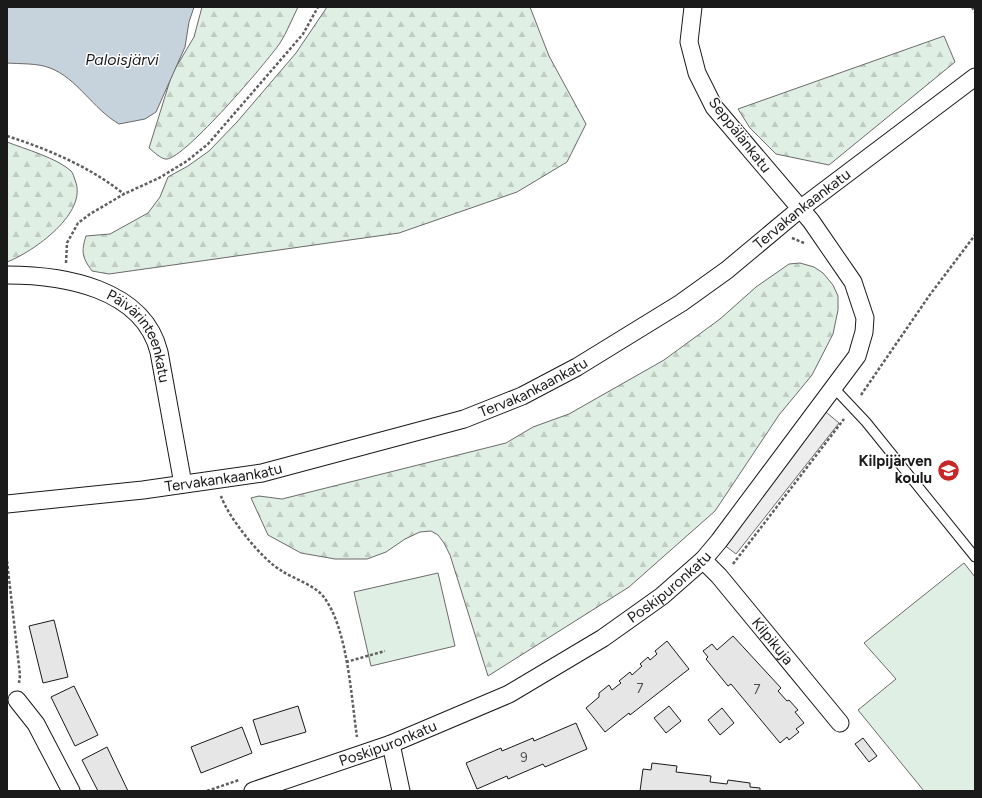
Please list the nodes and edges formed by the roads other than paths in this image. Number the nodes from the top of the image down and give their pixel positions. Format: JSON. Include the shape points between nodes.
{"nodes":[{"id":1,"x":693,"y":7,"type":"edge"},
{"id":2,"x":975,"y":77,"type":"edge"},
{"id":3,"x":800,"y":209,"type":"junction"},
{"id":4,"x":7,"y":275,"type":"edge"},
{"id":5,"x":834,"y":388,"type":"junction"},
{"id":6,"x":183,"y":484,"type":"junction"},
{"id":7,"x":7,"y":504,"type":"edge"},
{"id":8,"x":975,"y":557,"type":"edge"},
{"id":9,"x":703,"y":560,"type":"junction"},
{"id":10,"x":17,"y":700,"type":"road end"},
{"id":11,"x":840,"y":723,"type":"dead end"},
{"id":12,"x":391,"y":744,"type":"junction"},
{"id":13,"x":247,"y":785,"type":"edge"},
{"id":14,"x":71,"y":791,"type":"edge"},
{"id":15,"x":401,"y":791,"type":"edge"}],
"edges":[{"from":1,"to":3,"type":"street","name":"Seppälänkatu","via":[[689,42],[696,72],[714,107]]},
{"from":2,"to":3,"type":"street","name":"Tervakankaankatu"},
{"from":3,"to":5,"type":"street","name":"Poskipuronkatu","via":[[853,282],[865,318],[857,356]]},
{"from":3,"to":6,"type":"street","name":"Tervakankaankatu","via":[[681,303],[577,367],[522,396],[464,419],[320,458],[262,473]]},
{"from":4,"to":6,"type":"street","name":"Päivärinteenkatu","via":[[67,279],[106,293],[141,315],[156,338],[160,352]]},
{"from":5,"to":8,"type":"lane","via":[[866,422]]},
{"from":5,"to":9,"type":"street","name":"Poskipuronkatu"},
{"from":6,"to":7,"type":"street","name":"Tervakankaankatu"},
{"from":9,"to":11,"type":"street","name":"Kilpikuja"},
{"from":9,"to":12,"type":"street","name":"Poskipuronkatu","via":[[662,596],[603,638],[544,674],[509,694]]},
{"from":10,"to":14,"type":"street","via":[[36,724]]},
{"from":12,"to":13,"type":"street","name":"Poskipuronkatu"},
{"from":12,"to":15,"type":"street"}]}
